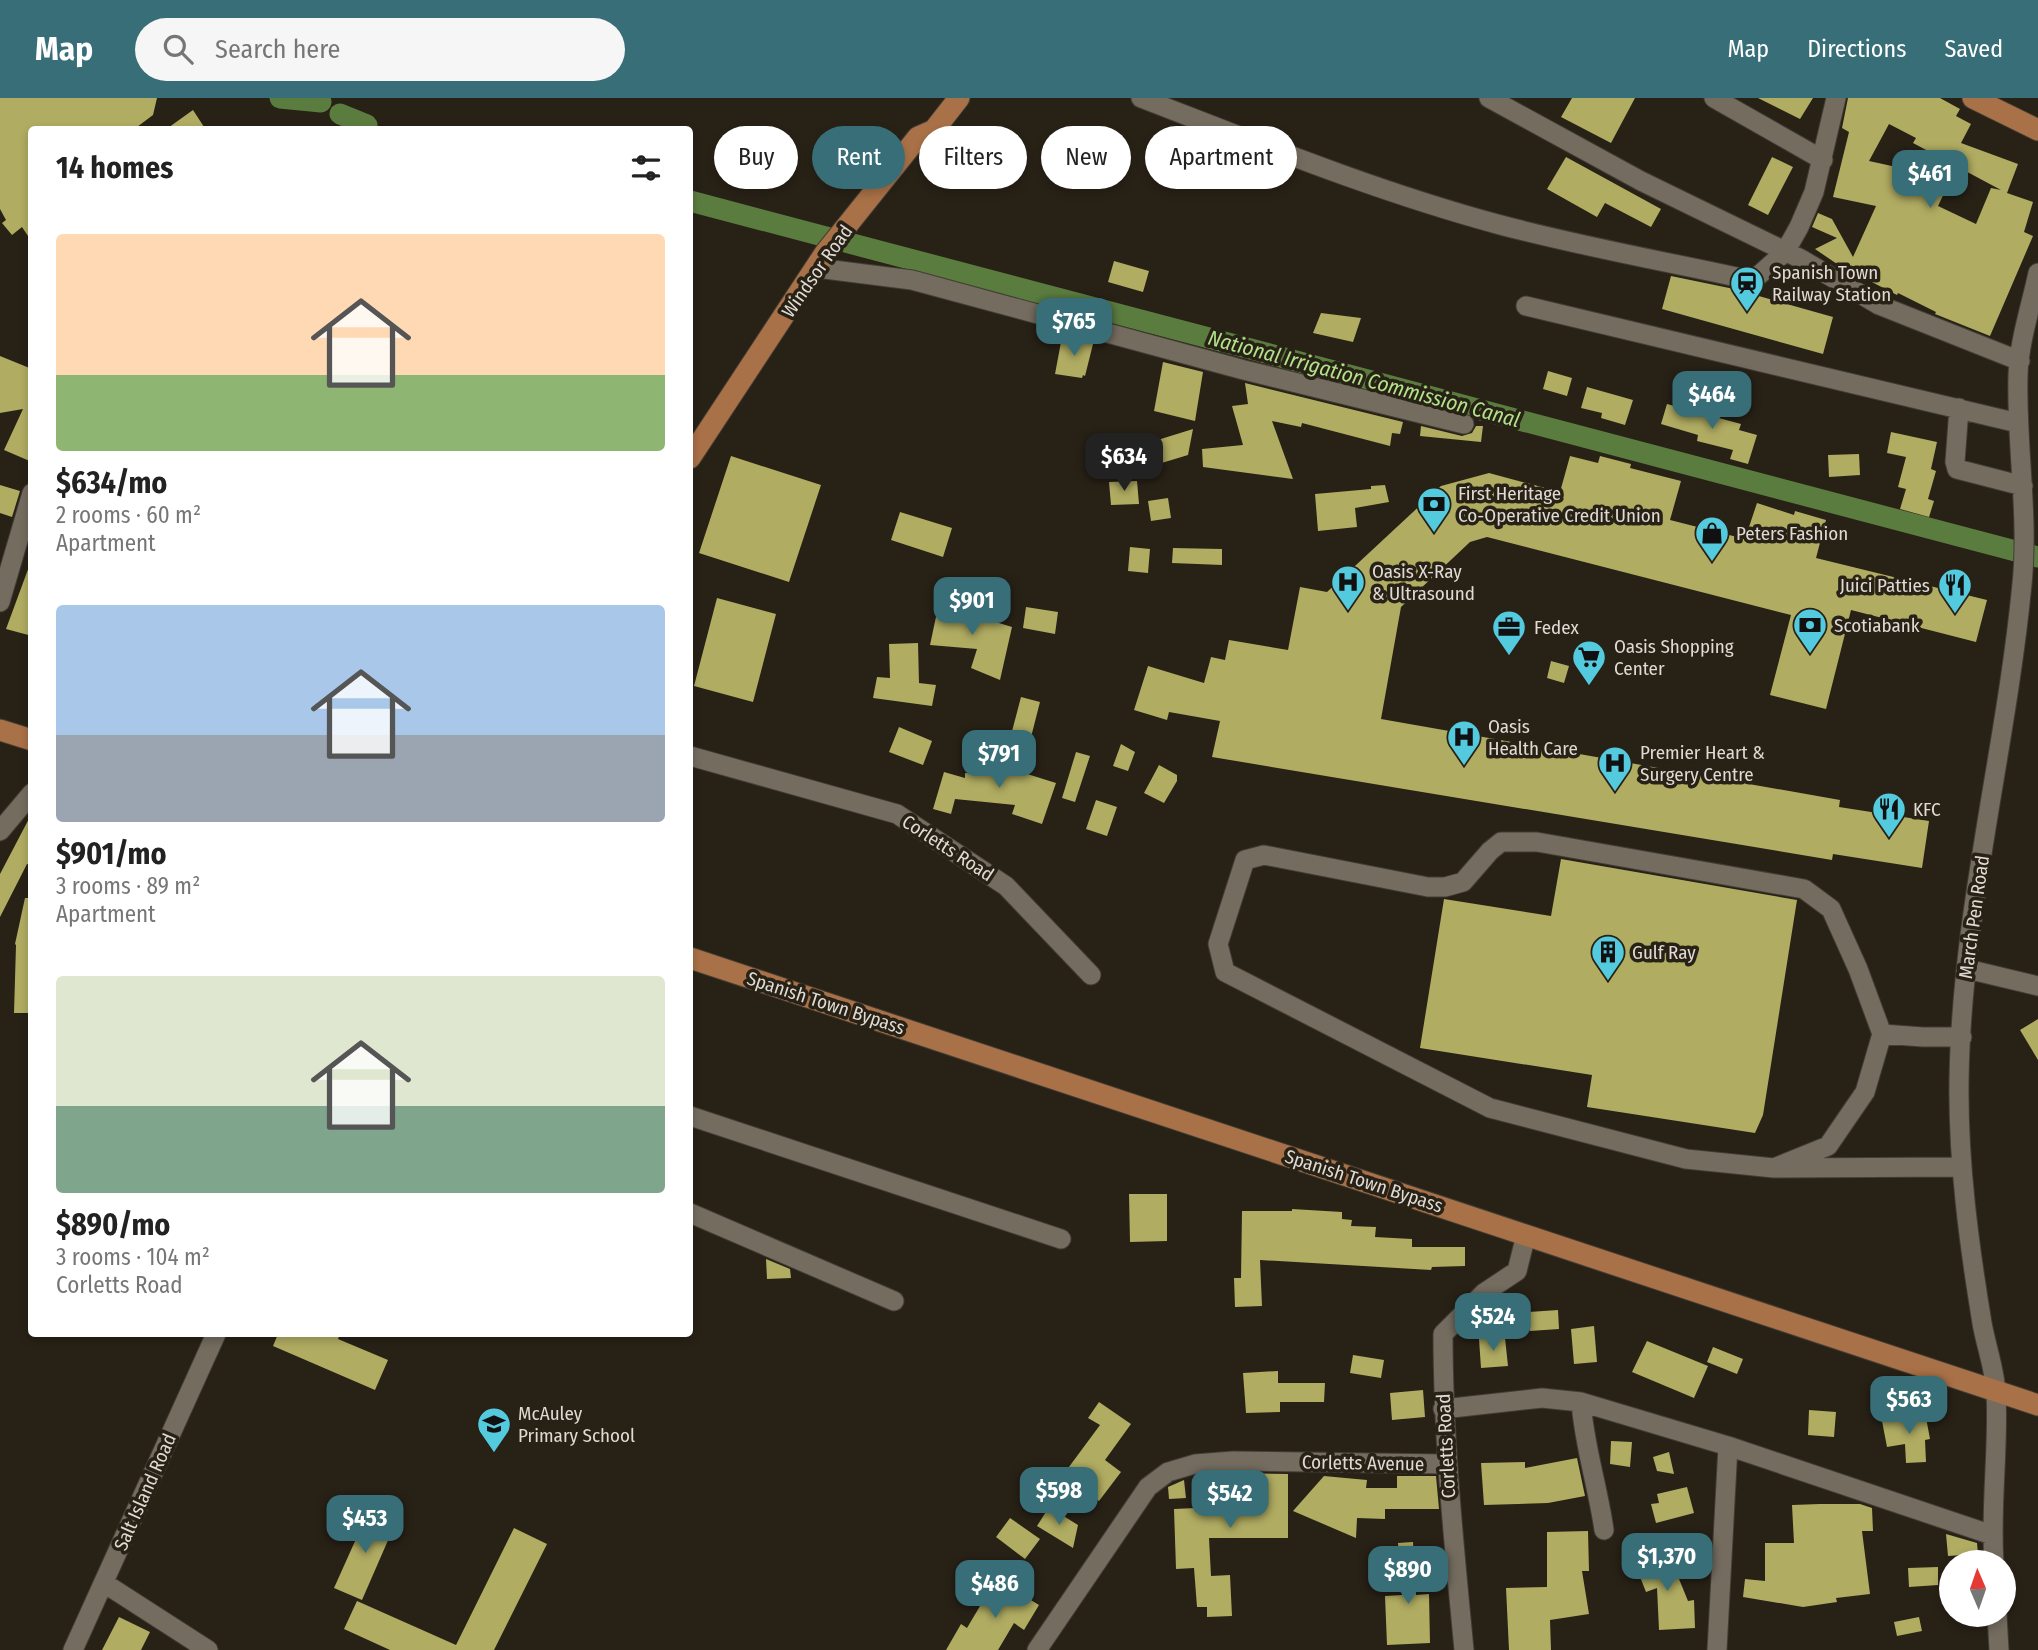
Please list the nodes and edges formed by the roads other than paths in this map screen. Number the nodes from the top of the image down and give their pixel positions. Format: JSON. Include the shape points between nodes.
{"nodes":[{"id":1,"x":959,"y":98,"type":"edge"},
{"id":2,"x":1141,"y":98,"type":"edge"},
{"id":3,"x":1489,"y":98,"type":"edge"},
{"id":4,"x":1714,"y":98,"type":"edge"},
{"id":5,"x":1836,"y":98,"type":"edge"},
{"id":6,"x":1973,"y":98,"type":"edge"},
{"id":7,"x":2038,"y":130,"type":"edge"},
{"id":8,"x":1823,"y":160,"type":"junction"},
{"id":9,"x":1786,"y":252,"type":"junction"},
{"id":10,"x":821,"y":261,"type":"junction"},
{"id":11,"x":2038,"y":273,"type":"edge"},
{"id":12,"x":1526,"y":306,"type":"dead end"},
{"id":13,"x":2032,"y":331,"type":"edge"},
{"id":14,"x":2020,"y":362,"type":"junction"},
{"id":15,"x":1959,"y":408,"type":"junction"},
{"id":16,"x":2018,"y":422,"type":"junction"},
{"id":17,"x":1464,"y":424,"type":"dead end"},
{"id":18,"x":693,"y":453,"type":"edge"},
{"id":19,"x":2023,"y":486,"type":"junction"},
{"id":20,"x":28,"y":506,"type":"edge"},
{"id":21,"x":0,"y":601,"type":"edge"},
{"id":22,"x":0,"y":730,"type":"edge"},
{"id":23,"x":28,"y":739,"type":"edge"},
{"id":24,"x":693,"y":757,"type":"edge"},
{"id":25,"x":28,"y":798,"type":"edge"},
{"id":26,"x":0,"y":831,"type":"edge"},
{"id":27,"x":693,"y":959,"type":"edge"},
{"id":28,"x":1967,"y":969,"type":"junction"},
{"id":29,"x":1091,"y":975,"type":"dead end"},
{"id":30,"x":2038,"y":986,"type":"edge"},
{"id":31,"x":1882,"y":1034,"type":"junction"},
{"id":32,"x":1962,"y":1037,"type":"junction"},
{"id":33,"x":693,"y":1117,"type":"edge"},
{"id":34,"x":1962,"y":1167,"type":"junction"},
{"id":35,"x":1774,"y":1168,"type":"junction"},
{"id":36,"x":693,"y":1214,"type":"edge"},
{"id":37,"x":1526,"y":1235,"type":"junction"},
{"id":38,"x":1061,"y":1239,"type":"dead end"},
{"id":39,"x":894,"y":1301,"type":"dead end"},
{"id":40,"x":215,"y":1337,"type":"edge"},
{"id":41,"x":1996,"y":1391,"type":"junction"},
{"id":42,"x":1581,"y":1402,"type":"junction"},
{"id":43,"x":2038,"y":1405,"type":"edge"},
{"id":44,"x":1443,"y":1409,"type":"junction"},
{"id":45,"x":1728,"y":1446,"type":"junction"},
{"id":46,"x":1446,"y":1464,"type":"junction"},
{"id":47,"x":1604,"y":1530,"type":"dead end"},
{"id":48,"x":1992,"y":1535,"type":"junction"},
{"id":49,"x":1993,"y":1550,"type":"edge"},
{"id":50,"x":104,"y":1583,"type":"junction"},
{"id":51,"x":1998,"y":1628,"type":"edge"},
{"id":52,"x":74,"y":1650,"type":"edge"},
{"id":53,"x":208,"y":1650,"type":"edge"},
{"id":54,"x":1037,"y":1650,"type":"edge"},
{"id":55,"x":1464,"y":1650,"type":"edge"},
{"id":56,"x":1717,"y":1650,"type":"edge"},
{"id":57,"x":1999,"y":1650,"type":"edge"}],
"edges":[{"from":1,"to":10,"type":"main road","name":"Windsor Road","via":[[934,130],[918,137]]},
{"from":2,"to":9,"type":"street","via":[[1357,181],[1498,224],[1746,279],[1758,276]]},
{"from":3,"to":9,"type":"street"},
{"from":4,"to":8,"type":"street"},
{"from":5,"to":8,"type":"street"},
{"from":6,"to":7,"type":"main road"},
{"from":8,"to":9,"type":"street","via":[[1814,192]]},
{"from":9,"to":14,"type":"street","via":[[1879,305]]},
{"from":10,"to":17,"type":"street"},
{"from":10,"to":18,"type":"main road","name":"Windsor Road"},
{"from":11,"to":13,"type":"street","name":"March Pen Road"},
{"from":12,"to":15,"type":"street"},
{"from":13,"to":14,"type":"street","name":"March Pen Road"},
{"from":14,"to":16,"type":"street","name":"March Pen Road"},
{"from":15,"to":16,"type":"street"},
{"from":15,"to":19,"type":"street","via":[[1957,468]]},
{"from":16,"to":19,"type":"street","name":"March Pen Road"},
{"from":19,"to":28,"type":"street","name":"March Pen Road","via":[[2026,524],[2016,647]]},
{"from":20,"to":21,"type":"street"},
{"from":22,"to":23,"type":"main road"},
{"from":24,"to":29,"type":"street","name":"Corletts Road","via":[[897,814],[1006,886]]},
{"from":25,"to":26,"type":"street"},
{"from":27,"to":37,"type":"main road","name":"Spanish Town Bypass"},
{"from":28,"to":30,"type":"street"},
{"from":28,"to":32,"type":"street","name":"March Pen Road"},
{"from":31,"to":32,"type":"street"},
{"from":31,"to":35,"type":"street","via":[[1866,1092],[1828,1146]]},
{"from":31,"to":35,"type":"street","via":[[1831,909],[1804,889],[1537,842],[1501,842],[1463,882],[1445,887],[1264,855],[1245,860],[1218,944],[1225,972],[1490,1108],[1686,1159]]},
{"from":32,"to":34,"type":"street","name":"March Pen Road"},
{"from":33,"to":38,"type":"street"},
{"from":34,"to":35,"type":"street"},
{"from":34,"to":41,"type":"street","name":"March Pen Road","via":[[1982,1323]]},
{"from":36,"to":39,"type":"street"},
{"from":37,"to":41,"type":"main road","name":"Spanish Town Bypass"},
{"from":37,"to":44,"type":"street","name":"Corletts Road","via":[[1517,1271],[1484,1293],[1443,1334]]},
{"from":40,"to":50,"type":"street","name":"Salt Island Road"},
{"from":41,"to":43,"type":"main road","name":"Spanish Town Bypass"},
{"from":41,"to":48,"type":"street","name":"March Pen Road"},
{"from":42,"to":44,"type":"street","via":[[1542,1398]]},
{"from":42,"to":45,"type":"street"},
{"from":42,"to":47,"type":"street"},
{"from":44,"to":46,"type":"street","name":"Corletts Road"},
{"from":45,"to":48,"type":"street"},
{"from":45,"to":56,"type":"street"},
{"from":46,"to":54,"type":"street","name":"Corletts Avenue","via":[[1233,1461],[1168,1472],[1148,1487]]},
{"from":46,"to":55,"type":"street","name":"Corletts Road"},
{"from":48,"to":49,"type":"street","name":"March Pen Road"},
{"from":50,"to":52,"type":"street","name":"Salt Island Road"},
{"from":50,"to":53,"type":"street"},
{"from":51,"to":57,"type":"street"}]}
